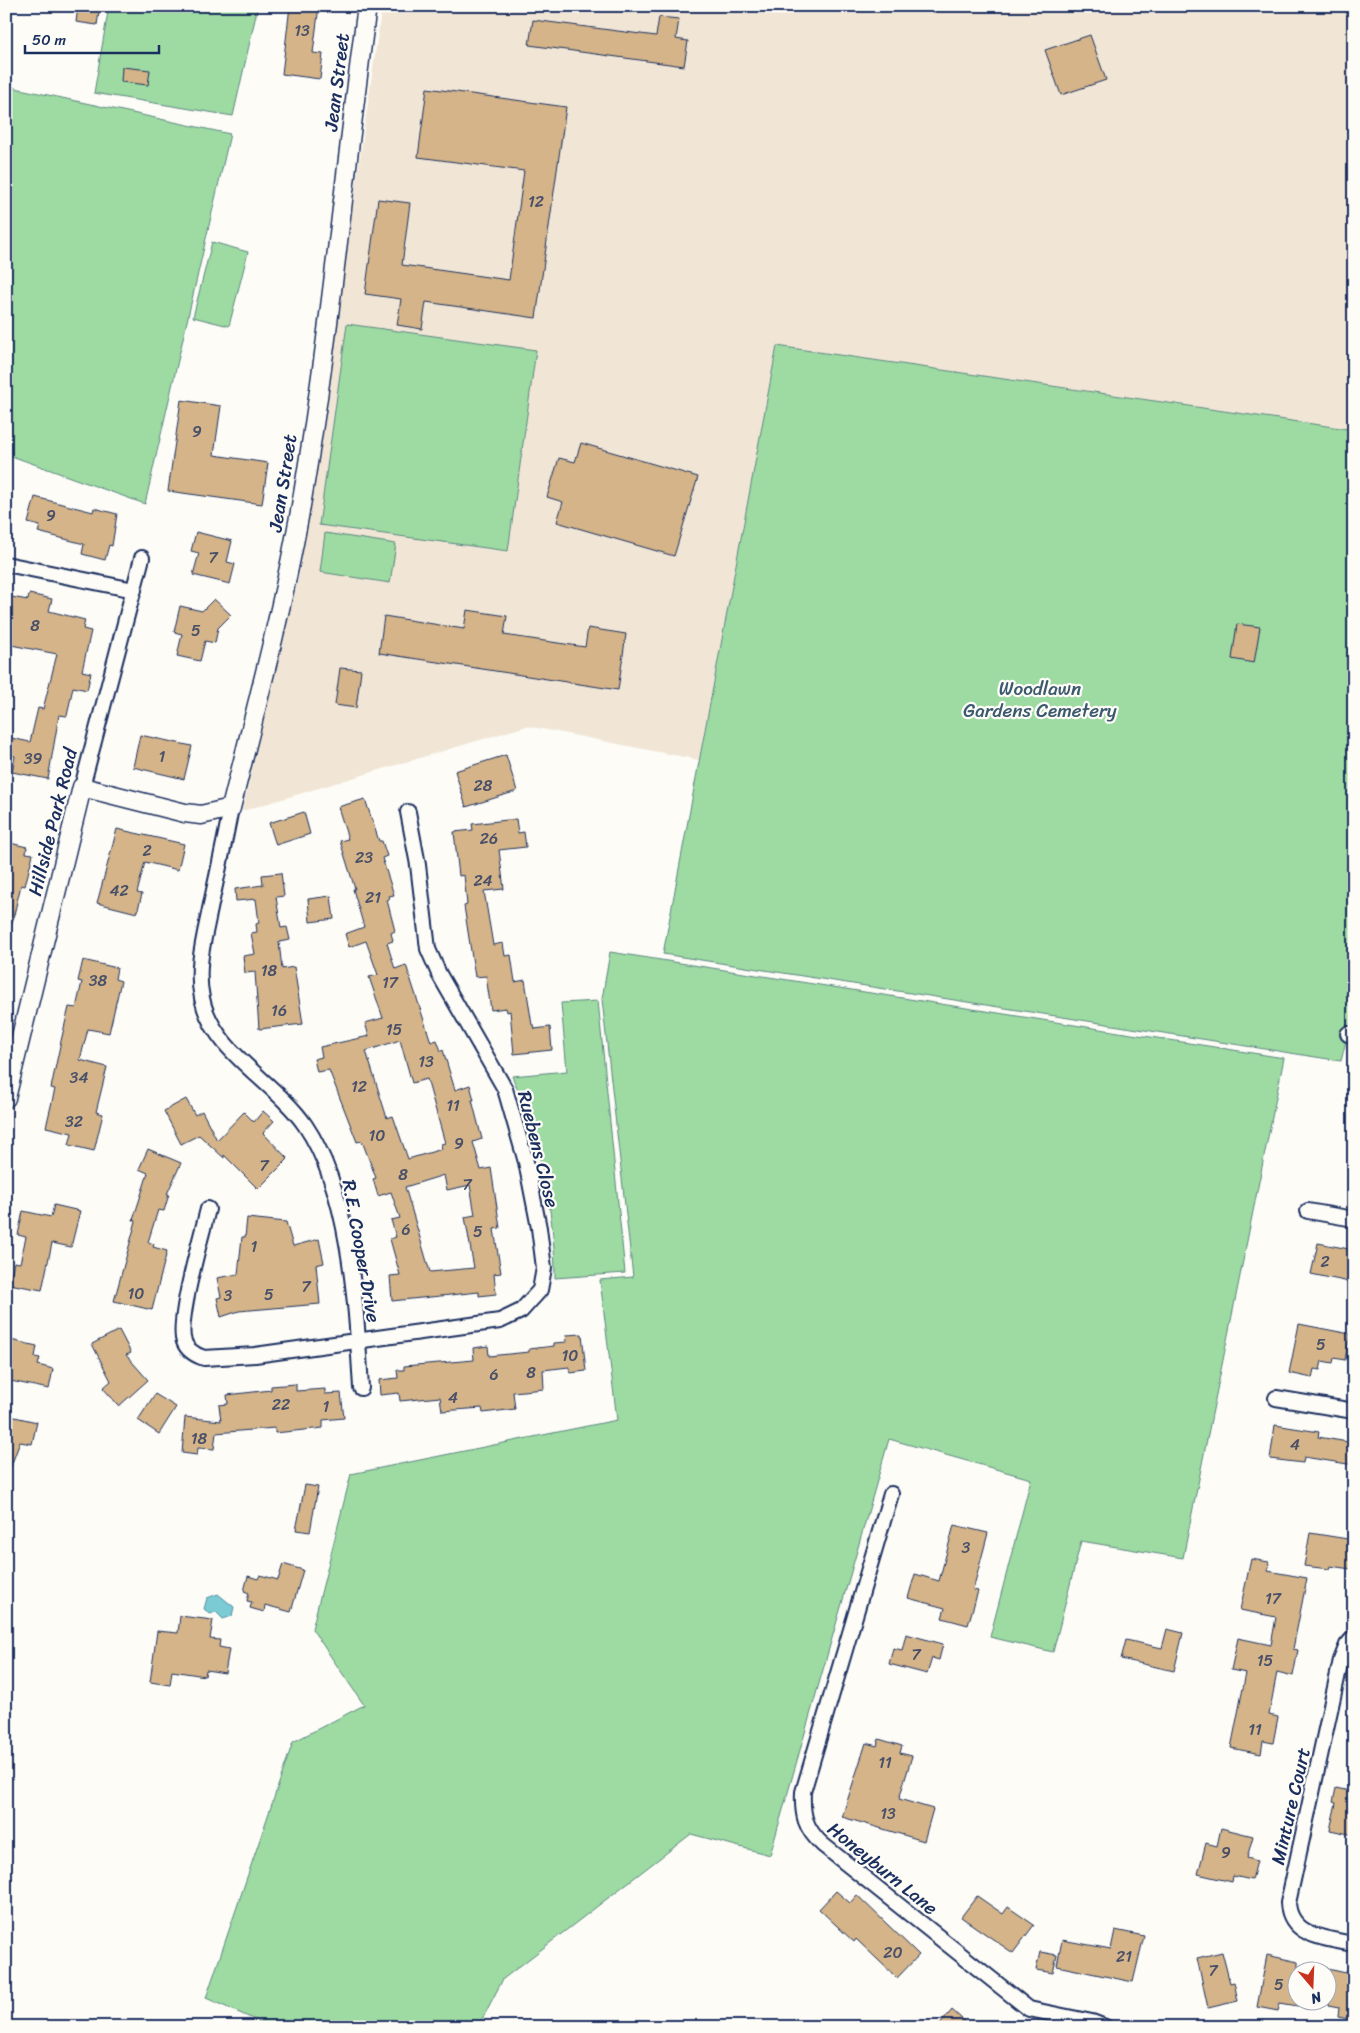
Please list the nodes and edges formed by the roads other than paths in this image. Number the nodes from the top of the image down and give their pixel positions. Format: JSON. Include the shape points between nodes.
{"nodes":[{"id":1,"x":367,"y":6,"type":"edge"},
{"id":2,"x":142,"y":558,"type":"dead end"},
{"id":3,"x":6,"y":564,"type":"edge"},
{"id":4,"x":134,"y":590,"type":"junction"},
{"id":5,"x":82,"y":787,"type":"junction"},
{"id":6,"x":231,"y":808,"type":"junction"},
{"id":7,"x":408,"y":812,"type":"dead end"},
{"id":8,"x":6,"y":1098,"type":"edge"},
{"id":9,"x":208,"y":1209,"type":"dead end"},
{"id":10,"x":1308,"y":1211,"type":"dead end"},
{"id":11,"x":1354,"y":1219,"type":"edge"},
{"id":12,"x":358,"y":1339,"type":"junction"},
{"id":13,"x":361,"y":1388,"type":"dead end"},
{"id":14,"x":1276,"y":1398,"type":"dead end"},
{"id":15,"x":1354,"y":1410,"type":"edge"},
{"id":16,"x":891,"y":1494,"type":"dead end"},
{"id":17,"x":1354,"y":1637,"type":"edge"},
{"id":18,"x":1354,"y":1944,"type":"edge"},
{"id":19,"x":1105,"y":2027,"type":"edge"}],
"edges":[{"from":1,"to":6,"type":"street","name":"Jean Street","via":[[333,280],[299,514],[288,576]]},
{"from":2,"to":4,"type":"street","name":"Hillside Park Road"},
{"from":3,"to":4,"type":"street"},
{"from":4,"to":5,"type":"street","name":"Hillside Park Road"},
{"from":5,"to":6,"type":"street","via":[[185,813],[201,815]]},
{"from":5,"to":8,"type":"street","name":"Hillside Park Road"},
{"from":6,"to":12,"type":"street","name":"R.E. Cooper Drive","via":[[201,953],[202,997],[212,1025],[240,1059],[295,1111],[322,1156],[342,1221]]},
{"from":7,"to":12,"type":"street","name":"Ruebens Close","via":[[428,949],[510,1104],[539,1228],[544,1278],[532,1301],[521,1311],[500,1321]]},
{"from":9,"to":12,"type":"street","name":"Ruebens Close","via":[[183,1324],[184,1340],[193,1353],[215,1359]]},
{"from":10,"to":11,"type":"street"},
{"from":12,"to":13,"type":"street","name":"R.E. Cooper Drive"},
{"from":14,"to":15,"type":"street"},
{"from":16,"to":19,"type":"street","name":"Honeyburn Lane","via":[[803,1792],[805,1823],[822,1845],[1029,2009]]},
{"from":17,"to":18,"type":"street","name":"Minture Court","via":[[1341,1660],[1288,1904],[1289,1914],[1302,1930],[1320,1938]]}]}
